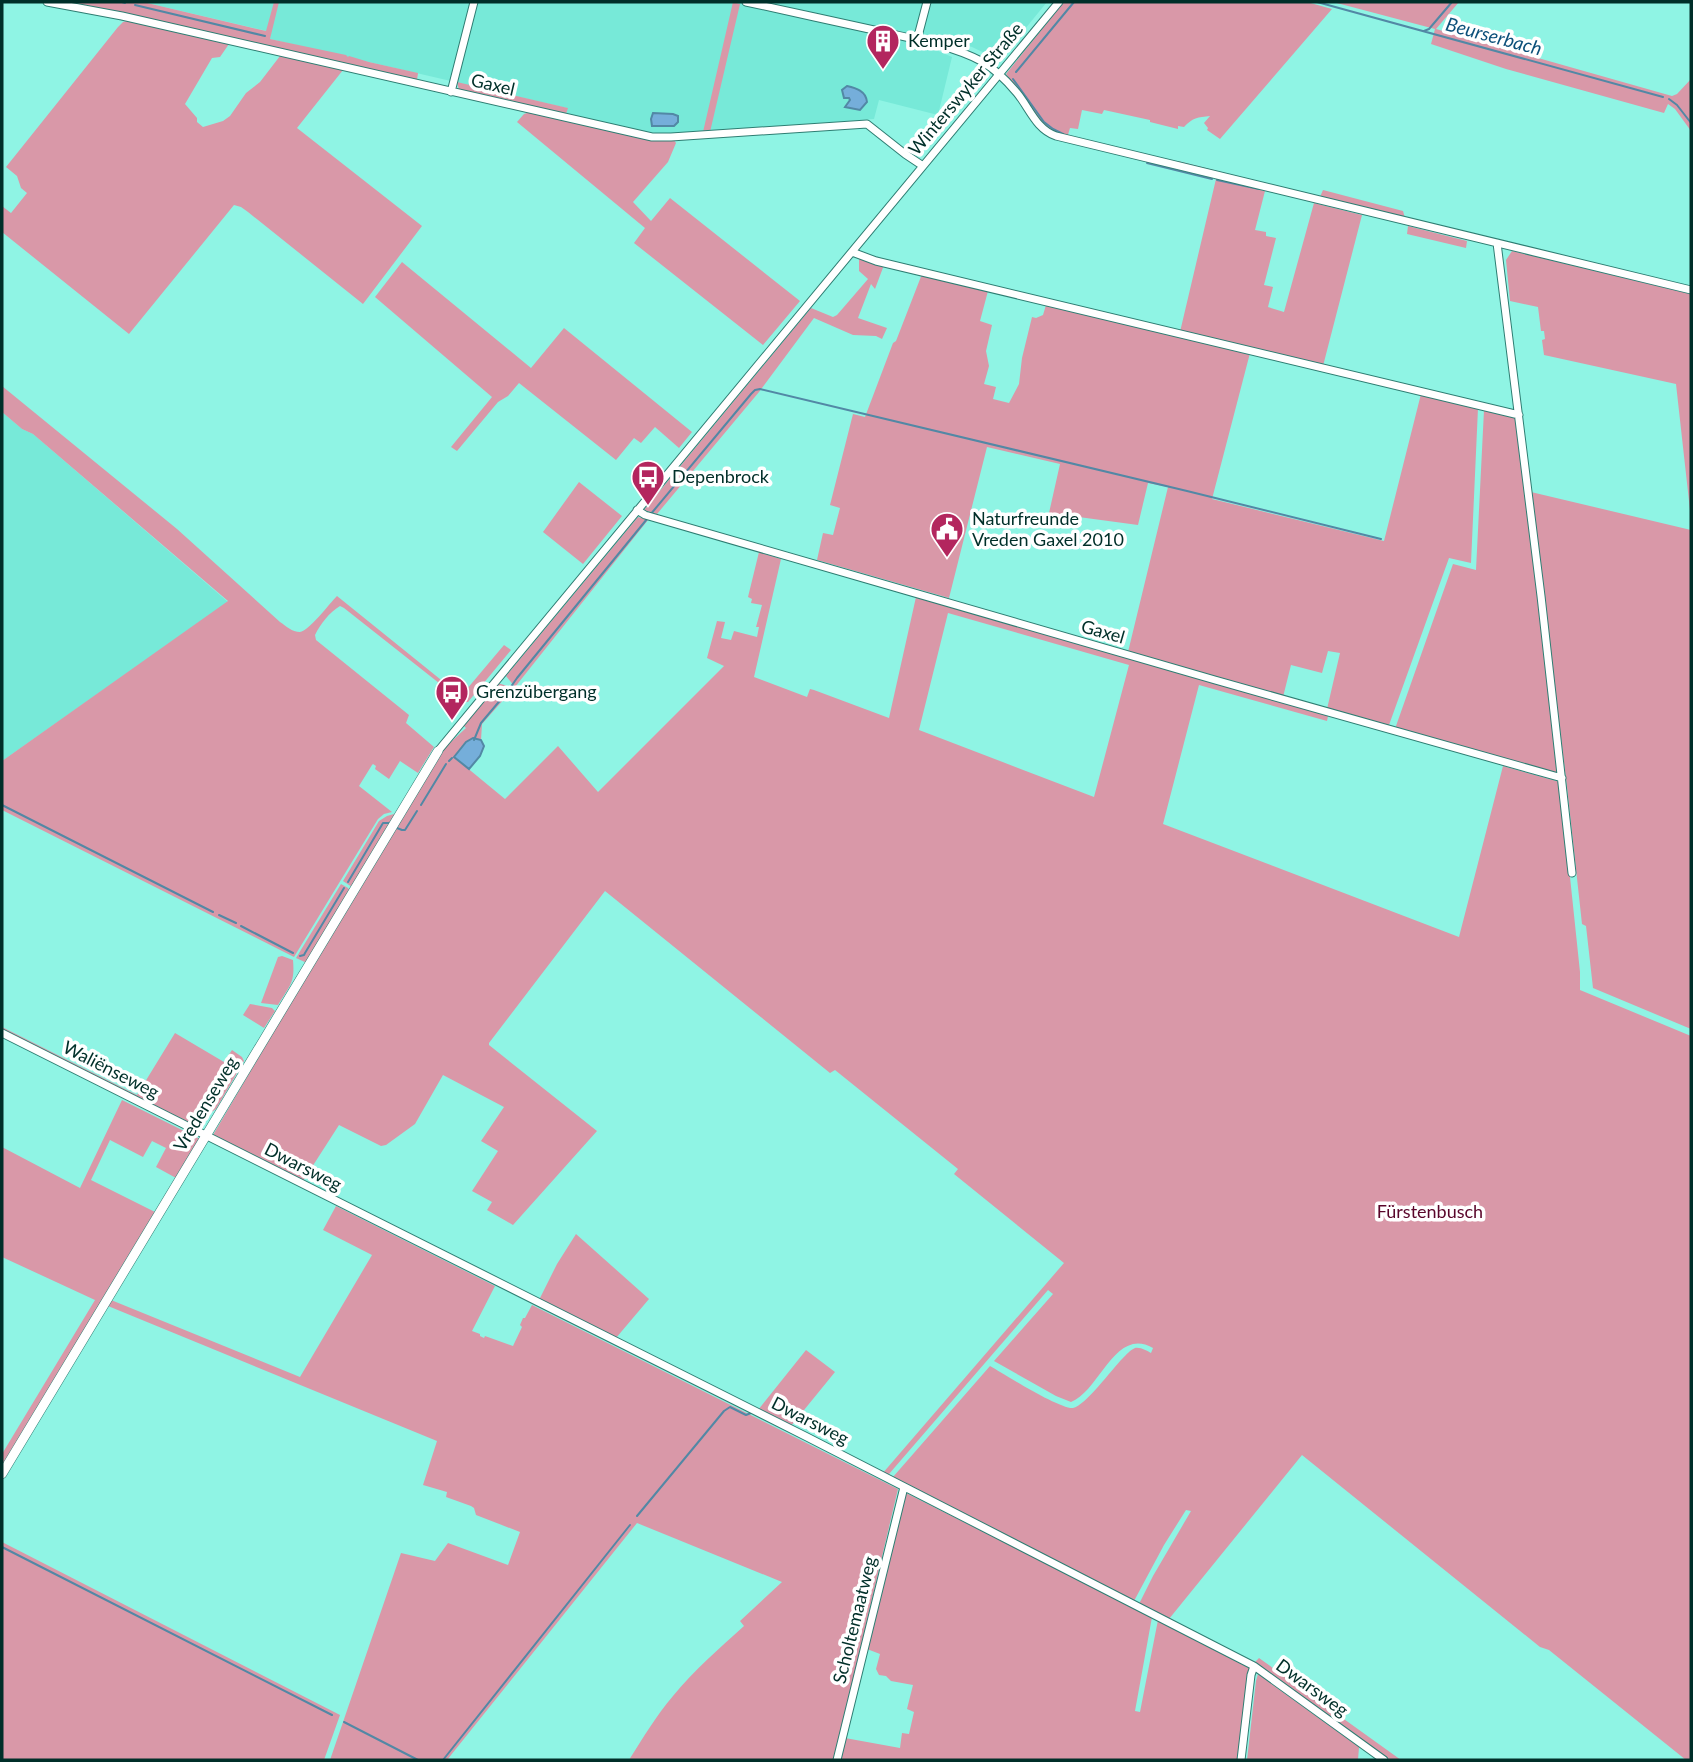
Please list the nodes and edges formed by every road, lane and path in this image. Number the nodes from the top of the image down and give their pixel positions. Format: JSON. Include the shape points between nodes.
{"nodes":[{"id":1,"x":47,"y":2,"type":"edge"},
{"id":2,"x":474,"y":2,"type":"edge"},
{"id":3,"x":746,"y":2,"type":"edge"},
{"id":4,"x":927,"y":2,"type":"edge"},
{"id":5,"x":1059,"y":2,"type":"edge"},
{"id":6,"x":917,"y":40,"type":"junction"},
{"id":7,"x":999,"y":74,"type":"junction"},
{"id":8,"x":452,"y":92,"type":"junction"},
{"id":9,"x":923,"y":166,"type":"junction"},
{"id":10,"x":1497,"y":243,"type":"junction"},
{"id":11,"x":852,"y":253,"type":"junction"},
{"id":12,"x":1691,"y":290,"type":"edge"},
{"id":13,"x":1519,"y":415,"type":"junction"},
{"id":14,"x":637,"y":510,"type":"junction"},
{"id":15,"x":438,"y":751,"type":"joint"},
{"id":16,"x":1562,"y":778,"type":"junction"},
{"id":17,"x":1572,"y":873,"type":"dead end"},
{"id":18,"x":2,"y":1033,"type":"edge"},
{"id":19,"x":206,"y":1136,"type":"junction"},
{"id":20,"x":2,"y":1474,"type":"edge"},
{"id":21,"x":904,"y":1487,"type":"junction"},
{"id":22,"x":1254,"y":1666,"type":"junction"},
{"id":23,"x":837,"y":1760,"type":"edge"},
{"id":24,"x":1241,"y":1760,"type":"edge"},
{"id":25,"x":1384,"y":1760,"type":"edge"}],
"edges":[{"from":1,"to":8,"type":"street","name":"Gaxel"},
{"from":2,"to":8,"type":"street"},
{"from":3,"to":6,"type":"street"},
{"from":4,"to":6,"type":"street"},
{"from":5,"to":7,"type":"street","name":"Winterswyker Straße"},
{"from":6,"to":7,"type":"street","via":[[964,54]]},
{"from":7,"to":9,"type":"street","name":"Winterswyker Straße"},
{"from":7,"to":10,"type":"street","via":[[1049,134]]},
{"from":8,"to":9,"type":"street","name":"Gaxel","via":[[652,137],[867,124]]},
{"from":9,"to":11,"type":"street","name":"Winterswyker Straße"},
{"from":10,"to":12,"type":"street"},
{"from":10,"to":13,"type":"street"},
{"from":11,"to":13,"type":"street"},
{"from":11,"to":14,"type":"street","name":"Winterswyker Straße"},
{"from":13,"to":16,"type":"street"},
{"from":14,"to":15,"type":"street","name":"Winterswyker Straße"},
{"from":14,"to":16,"type":"street","name":"Gaxel","via":[[997,618]]},
{"from":15,"to":19,"type":"main road","name":"Vredenseweg"},
{"from":16,"to":17,"type":"street"},
{"from":18,"to":19,"type":"street","name":"Waliënseweg"},
{"from":19,"to":20,"type":"main road","name":"Vredenseweg"},
{"from":19,"to":21,"type":"street","name":"Dwarsweg"},
{"from":21,"to":22,"type":"street","name":"Dwarsweg"},
{"from":21,"to":23,"type":"street","name":"Scholtemaatweg"},
{"from":22,"to":24,"type":"street"},
{"from":22,"to":25,"type":"street","name":"Dwarsweg"}]}
